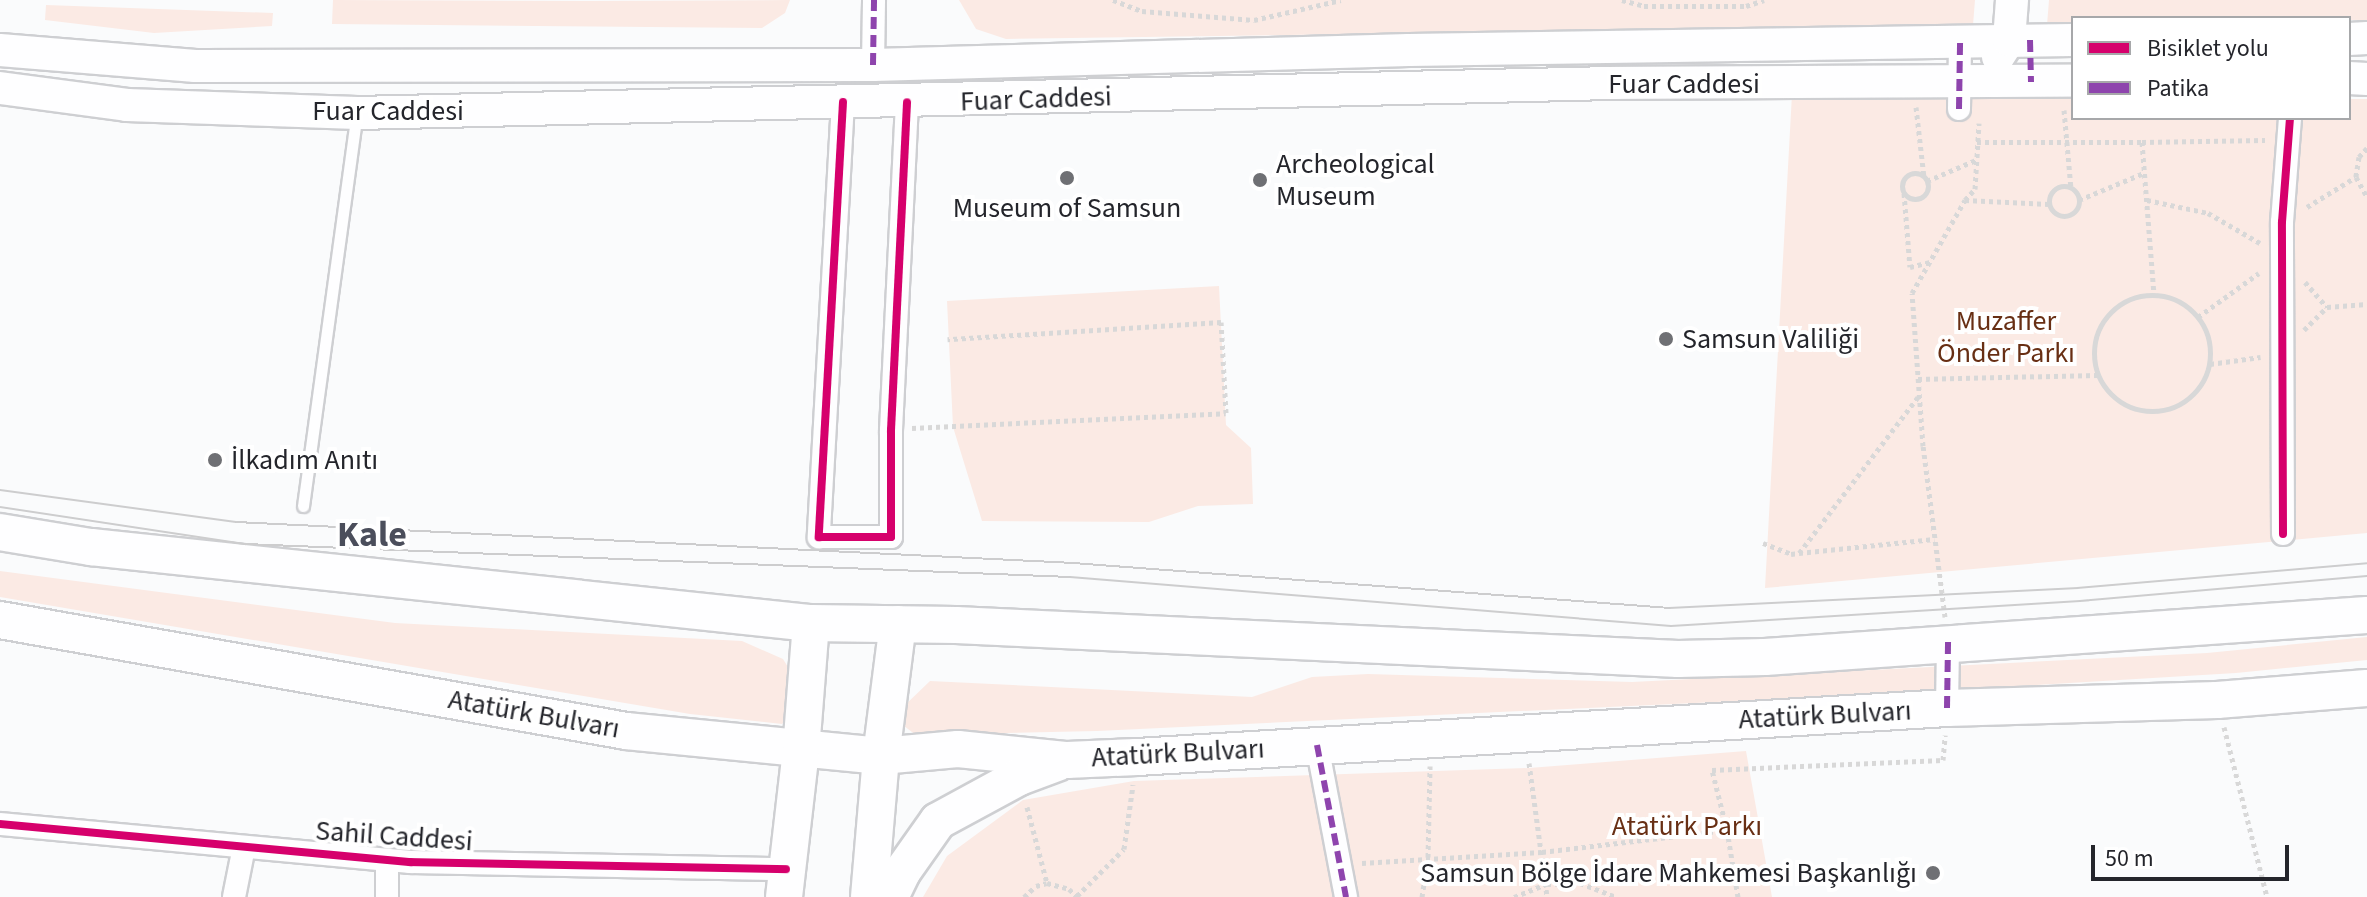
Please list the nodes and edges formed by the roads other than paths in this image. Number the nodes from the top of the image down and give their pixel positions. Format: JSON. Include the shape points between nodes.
{"nodes":[{"id":1,"x":874,"y":0,"type":"edge"},
{"id":2,"x":2012,"y":0,"type":"edge"},
{"id":3,"x":2020,"y":40,"type":"junction"},
{"id":4,"x":2071,"y":40,"type":"edge"},
{"id":5,"x":1960,"y":42,"type":"junction"},
{"id":6,"x":0,"y":50,"type":"edge"},
{"id":7,"x":873,"y":65,"type":"junction"},
{"id":8,"x":2055,"y":81,"type":"edge"},
{"id":9,"x":0,"y":88,"type":"edge"},
{"id":10,"x":1967,"y":92,"type":"junction"},
{"id":11,"x":843,"y":102,"type":"junction"},
{"id":12,"x":907,"y":102,"type":"junction"},
{"id":13,"x":357,"y":113,"type":"junction"},
{"id":14,"x":2290,"y":129,"type":"edge"},
{"id":15,"x":303,"y":506,"type":"dead end"},
{"id":16,"x":0,"y":532,"type":"edge"},
{"id":17,"x":2283,"y":534,"type":"dead end"},
{"id":18,"x":2367,"y":615,"type":"edge"},
{"id":19,"x":0,"y":620,"type":"edge"},
{"id":20,"x":811,"y":623,"type":"junction"},
{"id":21,"x":898,"y":624,"type":"junction"},
{"id":22,"x":1948,"y":642,"type":"junction"},
{"id":23,"x":2367,"y":688,"type":"edge"},
{"id":24,"x":1947,"y":708,"type":"junction"},
{"id":25,"x":1317,"y":745,"type":"junction"},
{"id":26,"x":801,"y":750,"type":"junction"},
{"id":27,"x":881,"y":756,"type":"junction"},
{"id":28,"x":1067,"y":760,"type":"junction"},
{"id":29,"x":0,"y":824,"type":"edge"},
{"id":30,"x":244,"y":847,"type":"junction"},
{"id":31,"x":387,"y":860,"type":"junction"},
{"id":32,"x":785,"y":883,"type":"edge"},
{"id":33,"x":234,"y":897,"type":"edge"},
{"id":34,"x":387,"y":897,"type":"edge"},
{"id":35,"x":869,"y":897,"type":"edge"},
{"id":36,"x":890,"y":897,"type":"edge"},
{"id":37,"x":1346,"y":897,"type":"edge"}],
"edges":[{"from":1,"to":7,"type":"street"},
{"from":2,"to":3,"type":"main road"},
{"from":3,"to":4,"type":"main road","name":"Fuar Caddesi"},
{"from":3,"to":5,"type":"main road","name":"Fuar Caddesi"},
{"from":3,"to":8,"type":"street"},
{"from":3,"to":10,"type":"main road"},
{"from":5,"to":7,"type":"main road","name":"Fuar Caddesi"},
{"from":5,"to":10,"type":"street"},
{"from":6,"to":7,"type":"main road","name":"Fuar Caddesi","via":[[195,66]]},
{"from":8,"to":10,"type":"main road","name":"Fuar Caddesi"},
{"from":9,"to":13,"type":"main road","name":"Fuar Caddesi","via":[[127,105]]},
{"from":10,"to":12,"type":"main road","name":"Fuar Caddesi","via":[[1913,83],[1616,83]]},
{"from":11,"to":12,"type":"main road","name":"Fuar Caddesi"},
{"from":11,"to":12,"type":"street","via":[[819,537],[891,537]]},
{"from":11,"to":13,"type":"main road","name":"Fuar Caddesi"},
{"from":13,"to":15,"type":"lane"},
{"from":14,"to":17,"type":"street","via":[[2282,222]]},
{"from":16,"to":20,"type":"main road","via":[[91,547]]},
{"from":18,"to":22,"type":"main road"},
{"from":19,"to":26,"type":"main road","name":"Atatürk Bulvarı","via":[[626,731]]},
{"from":20,"to":21,"type":"main road"},
{"from":20,"to":26,"type":"main road"},
{"from":21,"to":22,"type":"main road","via":[[1678,659]]},
{"from":21,"to":27,"type":"main road"},
{"from":22,"to":24,"type":"street"},
{"from":23,"to":24,"type":"main road","name":"Atatürk Bulvarı","via":[[2217,700]]},
{"from":24,"to":25,"type":"main road","name":"Atatürk Bulvarı"},
{"from":25,"to":28,"type":"main road","name":"Atatürk Bulvarı"},
{"from":25,"to":37,"type":"street"},
{"from":26,"to":27,"type":"main road","name":"Atatürk Bulvarı"},
{"from":26,"to":32,"type":"main road"},
{"from":27,"to":28,"type":"main road","name":"Atatürk Bulvarı","via":[[958,749]]},
{"from":27,"to":35,"type":"main road"},
{"from":28,"to":36,"type":"main road","via":[[1019,777],[938,821]]},
{"from":29,"to":30,"type":"street","name":"Sahil Caddesi"},
{"from":30,"to":31,"type":"street","name":"Sahil Caddesi"},
{"from":30,"to":33,"type":"street"},
{"from":31,"to":32,"type":"street","name":"Sahil Caddesi"},
{"from":31,"to":34,"type":"street"}]}
